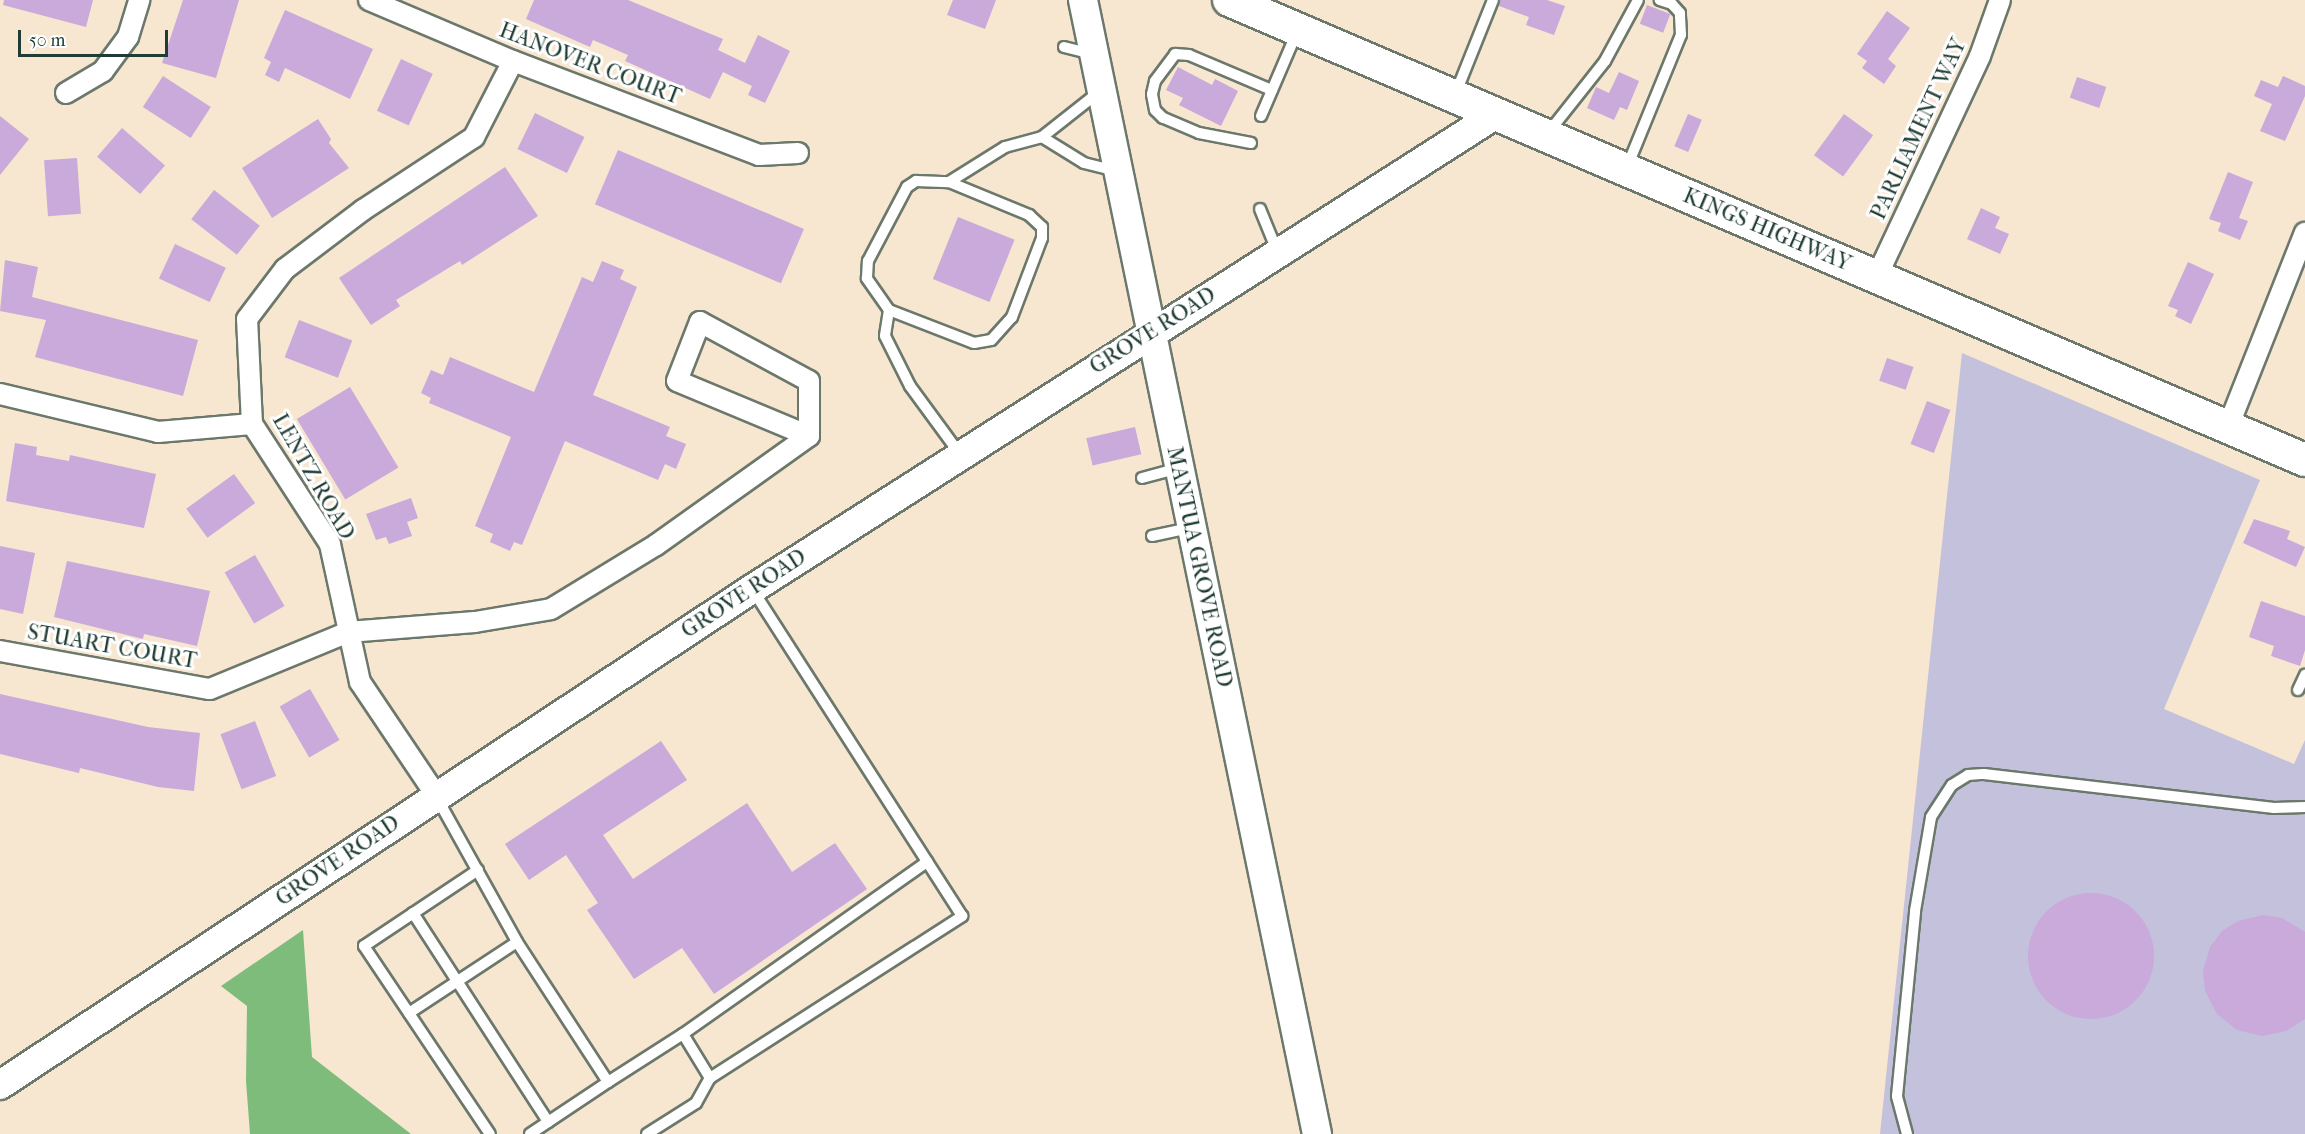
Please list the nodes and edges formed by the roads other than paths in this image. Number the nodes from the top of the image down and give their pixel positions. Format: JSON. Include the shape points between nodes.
{"nodes":[{"id":1,"x":139,"y":0,"type":"edge"},
{"id":2,"x":369,"y":0,"type":"edge"},
{"id":3,"x":1083,"y":0,"type":"edge"},
{"id":4,"x":1229,"y":0,"type":"edge"},
{"id":5,"x":1493,"y":0,"type":"edge"},
{"id":6,"x":1638,"y":0,"type":"edge"},
{"id":7,"x":1660,"y":0,"type":"edge"},
{"id":8,"x":2000,"y":0,"type":"edge"},
{"id":9,"x":1278,"y":18,"type":"edge"},
{"id":10,"x":1064,"y":47,"type":"dead end"},
{"id":11,"x":1095,"y":55,"type":"junction"},
{"id":12,"x":513,"y":61,"type":"junction"},
{"id":13,"x":1102,"y":90,"type":"junction"},
{"id":14,"x":1272,"y":90,"type":"junction"},
{"id":15,"x":66,"y":93,"type":"dead end"},
{"id":16,"x":1453,"y":98,"type":"junction"},
{"id":17,"x":1495,"y":115,"type":"junction"},
{"id":18,"x":1261,"y":116,"type":"dead end"},
{"id":19,"x":1546,"y":136,"type":"junction"},
{"id":20,"x":1042,"y":137,"type":"junction"},
{"id":21,"x":1251,"y":143,"type":"dead end"},
{"id":22,"x":798,"y":153,"type":"dead end"},
{"id":23,"x":1625,"y":170,"type":"junction"},
{"id":24,"x":1119,"y":172,"type":"junction"},
{"id":25,"x":949,"y":182,"type":"junction"},
{"id":26,"x":1260,"y":209,"type":"dead end"},
{"id":27,"x":2305,"y":233,"type":"edge"},
{"id":28,"x":1278,"y":253,"type":"junction"},
{"id":29,"x":1877,"y":276,"type":"junction"},
{"id":30,"x":889,"y":310,"type":"junction"},
{"id":31,"x":1150,"y":332,"type":"junction"},
{"id":32,"x":0,"y":394,"type":"edge"},
{"id":33,"x":252,"y":424,"type":"junction"},
{"id":34,"x":2228,"y":427,"type":"junction"},
{"id":35,"x":809,"y":436,"type":"junction"},
{"id":36,"x":960,"y":454,"type":"junction"},
{"id":37,"x":2305,"y":460,"type":"edge"},
{"id":38,"x":1179,"y":468,"type":"junction"},
{"id":39,"x":1142,"y":478,"type":"dead end"},
{"id":40,"x":1190,"y":527,"type":"junction"},
{"id":41,"x":1152,"y":536,"type":"dead end"},
{"id":42,"x":752,"y":589,"type":"junction"},
{"id":43,"x":348,"y":632,"type":"junction"},
{"id":44,"x":0,"y":651,"type":"edge"},
{"id":45,"x":2305,"y":675,"type":"edge"},
{"id":46,"x":2298,"y":690,"type":"dead end"},
{"id":47,"x":436,"y":795,"type":"junction"},
{"id":48,"x":2305,"y":807,"type":"edge"},
{"id":49,"x":927,"y":862,"type":"junction"},
{"id":50,"x":478,"y":870,"type":"junction"},
{"id":51,"x":413,"y":912,"type":"junction"},
{"id":52,"x":517,"y":942,"type":"junction"},
{"id":53,"x":457,"y":981,"type":"junction"},
{"id":54,"x":409,"y":1013,"type":"junction"},
{"id":55,"x":683,"y":1034,"type":"junction"},
{"id":56,"x":710,"y":1078,"type":"junction"},
{"id":57,"x":608,"y":1082,"type":"junction"},
{"id":58,"x":0,"y":1084,"type":"edge"},
{"id":59,"x":548,"y":1122,"type":"junction"},
{"id":60,"x":490,"y":1134,"type":"edge"},
{"id":61,"x":531,"y":1134,"type":"edge"},
{"id":62,"x":647,"y":1134,"type":"edge"},
{"id":63,"x":1317,"y":1134,"type":"edge"},
{"id":64,"x":1907,"y":1134,"type":"edge"}],
"edges":[{"from":1,"to":15,"type":"street","via":[[128,37],[103,71]]},
{"from":2,"to":12,"type":"street","name":"HANOVER COURT"},
{"from":3,"to":11,"type":"main road","name":"MANTUA GROVE ROAD"},
{"from":4,"to":9,"type":"main road","name":"KINGS HIGHWAY"},
{"from":5,"to":16,"type":"lane"},
{"from":6,"to":19,"type":"lane","via":[[1605,61]]},
{"from":7,"to":23,"type":"lane","via":[[1672,4],[1680,13],[1681,34]]},
{"from":8,"to":29,"type":"street","name":"PARLIAMENT WAY","via":[[1980,56]]},
{"from":9,"to":14,"type":"lane"},
{"from":9,"to":16,"type":"main road","name":"KINGS HIGHWAY"},
{"from":10,"to":11,"type":"lane"},
{"from":11,"to":13,"type":"main road","name":"MANTUA GROVE ROAD"},
{"from":12,"to":22,"type":"street","name":"HANOVER COURT","via":[[759,155]]},
{"from":12,"to":33,"type":"street","name":"LENTZ ROAD","via":[[474,136],[363,210],[285,269],[247,319]]},
{"from":13,"to":20,"type":"lane"},
{"from":13,"to":24,"type":"main road","name":"MANTUA GROVE ROAD"},
{"from":14,"to":18,"type":"lane"},
{"from":14,"to":21,"type":"lane","via":[[1189,55],[1175,54],[1155,81],[1155,110],[1163,118],[1198,133]]},
{"from":16,"to":17,"type":"main road","name":"KINGS HIGHWAY"},
{"from":17,"to":19,"type":"main road","name":"KINGS HIGHWAY"},
{"from":17,"to":28,"type":"main road","name":"GROVE ROAD"},
{"from":19,"to":23,"type":"main road","name":"KINGS HIGHWAY"},
{"from":20,"to":24,"type":"lane","via":[[1084,163]]},
{"from":20,"to":25,"type":"lane","via":[[1005,147]]},
{"from":23,"to":29,"type":"main road","name":"KINGS HIGHWAY"},
{"from":24,"to":31,"type":"main road","name":"MANTUA GROVE ROAD"},
{"from":25,"to":30,"type":"lane","via":[[932,179],[907,187],[868,261],[867,278]]},
{"from":25,"to":30,"type":"lane","via":[[1029,215],[1042,226],[1042,238],[1012,317],[991,340],[974,343]]},
{"from":26,"to":28,"type":"lane"},
{"from":27,"to":34,"type":"street"},
{"from":28,"to":31,"type":"main road","name":"GROVE ROAD"},
{"from":29,"to":34,"type":"main road","name":"KINGS HIGHWAY"},
{"from":30,"to":36,"type":"lane","via":[[885,336],[910,386]]},
{"from":31,"to":36,"type":"main road","name":"GROVE ROAD"},
{"from":31,"to":38,"type":"main road","name":"MANTUA GROVE ROAD"},
{"from":32,"to":33,"type":"street","via":[[158,432]]},
{"from":33,"to":43,"type":"street","name":"LENTZ ROAD","via":[[330,544]]},
{"from":34,"to":37,"type":"main road","name":"KINGS HIGHWAY"},
{"from":35,"to":35,"type":"street","via":[[809,381],[700,322],[677,381]]},
{"from":35,"to":43,"type":"street","name":"STUART COURT","via":[[656,545],[551,609],[475,622]]},
{"from":36,"to":42,"type":"main road","name":"GROVE ROAD"},
{"from":38,"to":39,"type":"lane"},
{"from":38,"to":40,"type":"main road","name":"MANTUA GROVE ROAD"},
{"from":40,"to":41,"type":"lane"},
{"from":40,"to":63,"type":"main road","name":"MANTUA GROVE ROAD"},
{"from":42,"to":47,"type":"main road","name":"GROVE ROAD"},
{"from":42,"to":49,"type":"lane"},
{"from":43,"to":44,"type":"street","name":"STUART COURT","via":[[210,689]]},
{"from":43,"to":47,"type":"street","name":"LENTZ ROAD","via":[[360,682]]},
{"from":45,"to":46,"type":"lane"},
{"from":47,"to":50,"type":"lane"},
{"from":47,"to":58,"type":"main road","name":"GROVE ROAD"},
{"from":48,"to":64,"type":"lane","via":[[2274,808],[1984,774],[1968,775],[1952,785],[1931,817],[1915,911],[1897,1096]]},
{"from":49,"to":55,"type":"lane"},
{"from":49,"to":56,"type":"lane","via":[[962,916]]},
{"from":50,"to":51,"type":"lane"},
{"from":50,"to":52,"type":"lane"},
{"from":51,"to":53,"type":"lane"},
{"from":51,"to":54,"type":"lane","via":[[364,946]]},
{"from":52,"to":53,"type":"lane"},
{"from":52,"to":57,"type":"lane"},
{"from":53,"to":54,"type":"lane"},
{"from":53,"to":59,"type":"lane"},
{"from":54,"to":60,"type":"lane"},
{"from":55,"to":56,"type":"lane"},
{"from":55,"to":57,"type":"lane"},
{"from":56,"to":62,"type":"lane","via":[[696,1103]]},
{"from":57,"to":59,"type":"lane"},
{"from":59,"to":61,"type":"lane"}]}
